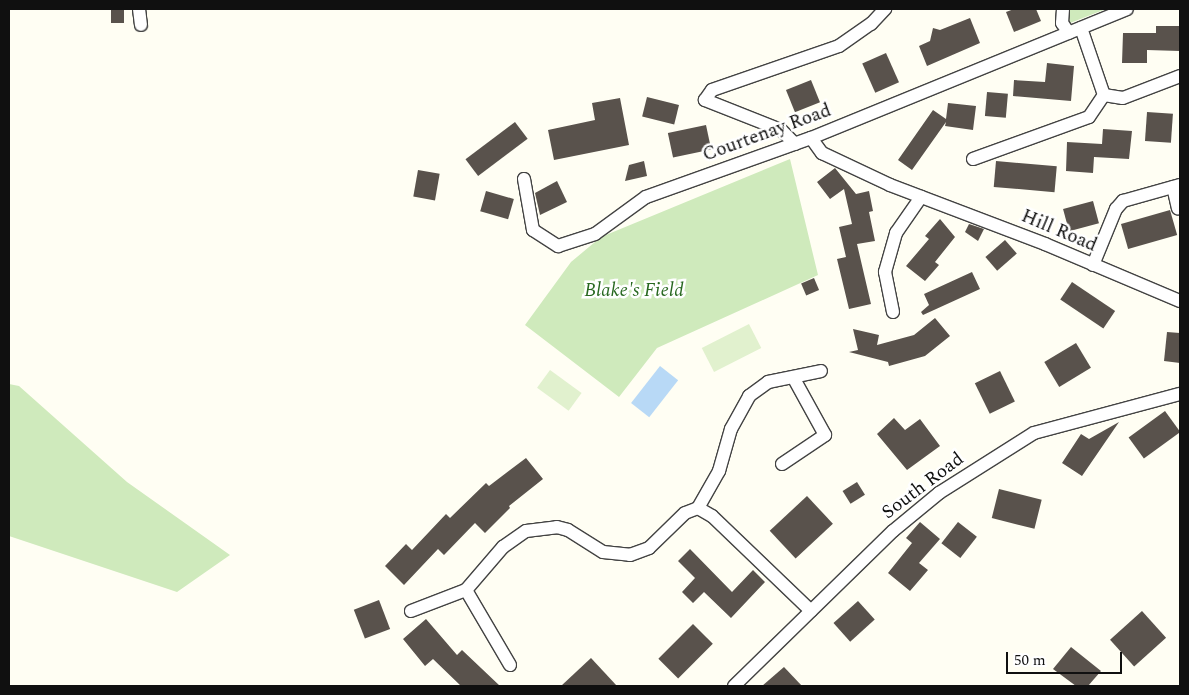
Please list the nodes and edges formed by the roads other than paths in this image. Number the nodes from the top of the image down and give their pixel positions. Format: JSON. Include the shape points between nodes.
{"nodes":[{"id":1,"x":139,"y":9,"type":"edge"},
{"id":2,"x":885,"y":9,"type":"edge"},
{"id":3,"x":1063,"y":9,"type":"edge"},
{"id":4,"x":1127,"y":9,"type":"edge"},
{"id":5,"x":141,"y":25,"type":"dead end"},
{"id":6,"x":1074,"y":31,"type":"junction"},
{"id":7,"x":1180,"y":76,"type":"edge"},
{"id":8,"x":1104,"y":95,"type":"junction"},
{"id":9,"x":812,"y":138,"type":"junction"},
{"id":10,"x":796,"y":144,"type":"junction"},
{"id":11,"x":973,"y":159,"type":"dead end"},
{"id":12,"x":524,"y":180,"type":"dead end"},
{"id":13,"x":1177,"y":186,"type":"edge"},
{"id":14,"x":921,"y":197,"type":"junction"},
{"id":15,"x":1178,"y":208,"type":"dead end"},
{"id":16,"x":1093,"y":265,"type":"junction"},
{"id":17,"x":1180,"y":301,"type":"edge"},
{"id":18,"x":893,"y":312,"type":"dead end"},
{"id":19,"x":821,"y":371,"type":"dead end"},
{"id":20,"x":793,"y":377,"type":"junction"},
{"id":21,"x":1180,"y":394,"type":"edge"},
{"id":22,"x":782,"y":464,"type":"dead end"},
{"id":23,"x":698,"y":508,"type":"junction"},
{"id":24,"x":466,"y":590,"type":"junction"},
{"id":25,"x":412,"y":611,"type":"dead end"},
{"id":26,"x":812,"y":611,"type":"junction"},
{"id":27,"x":510,"y":665,"type":"dead end"},
{"id":28,"x":734,"y":686,"type":"edge"}],
"edges":[{"from":1,"to":5,"type":"street"},
{"from":2,"to":10,"type":"street","via":[[871,24],[839,46],[712,90],[705,100],[781,130]]},
{"from":3,"to":6,"type":"street","via":[[1062,23]]},
{"from":4,"to":6,"type":"street","name":"Courtenay Road"},
{"from":6,"to":8,"type":"street"},
{"from":6,"to":9,"type":"street","name":"Courtenay Road"},
{"from":7,"to":8,"type":"street","via":[[1123,98]]},
{"from":8,"to":11,"type":"street","via":[[1089,117]]},
{"from":9,"to":10,"type":"street","name":"Courtenay Road"},
{"from":9,"to":14,"type":"street","name":"Hill Road","via":[[822,153]]},
{"from":10,"to":12,"type":"street","name":"Courtenay Road","via":[[646,197],[595,234],[558,246],[534,230]]},
{"from":13,"to":15,"type":"street"},
{"from":13,"to":16,"type":"street","via":[[1123,201],[1116,208]]},
{"from":14,"to":16,"type":"street","name":"Hill Road"},
{"from":14,"to":18,"type":"street","via":[[896,233],[885,272]]},
{"from":16,"to":17,"type":"street","name":"Hill Road"},
{"from":19,"to":20,"type":"street"},
{"from":20,"to":22,"type":"street","via":[[825,435]]},
{"from":20,"to":23,"type":"street","via":[[768,382],[749,396],[731,429],[719,472]]},
{"from":21,"to":26,"type":"street","name":"South Road","via":[[1034,433],[938,493],[893,531]]},
{"from":23,"to":24,"type":"street","via":[[685,513],[649,548],[630,555],[603,552],[568,530],[557,527],[526,531],[504,547]]},
{"from":23,"to":26,"type":"street","via":[[712,516]]},
{"from":24,"to":25,"type":"street"},
{"from":24,"to":27,"type":"street"},
{"from":26,"to":28,"type":"street","name":"South Road"}]}
